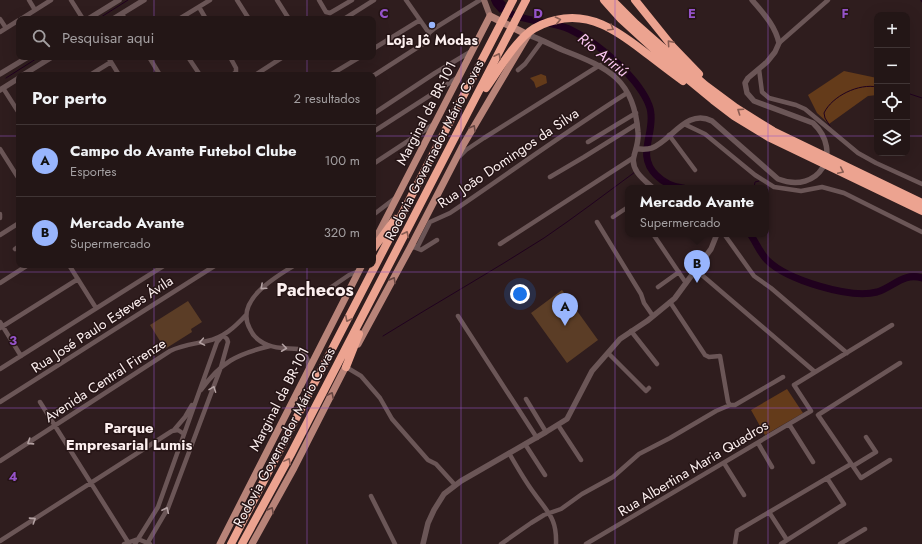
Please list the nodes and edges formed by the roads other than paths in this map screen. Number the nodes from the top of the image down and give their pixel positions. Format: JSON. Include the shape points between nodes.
{"nodes":[{"id":1,"x":29,"y":0,"type":"edge"},
{"id":2,"x":51,"y":0,"type":"edge"},
{"id":3,"x":71,"y":0,"type":"edge"},
{"id":4,"x":144,"y":0,"type":"edge"},
{"id":5,"x":210,"y":0,"type":"edge"},
{"id":6,"x":237,"y":0,"type":"edge"},
{"id":7,"x":277,"y":0,"type":"edge"},
{"id":8,"x":319,"y":0,"type":"edge"},
{"id":9,"x":352,"y":0,"type":"edge"},
{"id":10,"x":374,"y":0,"type":"edge"},
{"id":11,"x":406,"y":0,"type":"edge"},
{"id":12,"x":480,"y":0,"type":"edge"},
{"id":13,"x":484,"y":0,"type":"edge"},
{"id":14,"x":513,"y":0,"type":"edge"},
{"id":15,"x":526,"y":0,"type":"edge"},
{"id":16,"x":604,"y":0,"type":"edge"},
{"id":17,"x":612,"y":0,"type":"edge"},
{"id":18,"x":635,"y":0,"type":"edge"},
{"id":19,"x":752,"y":0,"type":"edge"},
{"id":20,"x":828,"y":0,"type":"edge"},
{"id":21,"x":116,"y":1,"type":"edge"},
{"id":22,"x":198,"y":7,"type":"junction"},
{"id":23,"x":36,"y":10,"type":"junction"},
{"id":24,"x":26,"y":16,"type":"edge"},
{"id":25,"x":81,"y":16,"type":"edge"},
{"id":26,"x":93,"y":16,"type":"edge"},
{"id":27,"x":123,"y":16,"type":"edge"},
{"id":28,"x":184,"y":16,"type":"edge"},
{"id":29,"x":204,"y":16,"type":"edge"},
{"id":30,"x":247,"y":16,"type":"edge"},
{"id":31,"x":287,"y":16,"type":"edge"},
{"id":32,"x":349,"y":16,"type":"edge"},
{"id":33,"x":490,"y":16,"type":"junction"},
{"id":34,"x":0,"y":19,"type":"edge"},
{"id":35,"x":420,"y":20,"type":"junction"},
{"id":36,"x":16,"y":22,"type":"edge"},
{"id":37,"x":634,"y":26,"type":"junction"},
{"id":38,"x":6,"y":28,"type":"junction"},
{"id":39,"x":0,"y":32,"type":"edge"},
{"id":40,"x":429,"y":34,"type":"junction"},
{"id":41,"x":528,"y":35,"type":"junction"},
{"id":42,"x":542,"y":41,"type":"junction"},
{"id":43,"x":779,"y":42,"type":"junction"},
{"id":44,"x":376,"y":47,"type":"edge"},
{"id":45,"x":472,"y":51,"type":"junction"},
{"id":46,"x":23,"y":60,"type":"edge"},
{"id":47,"x":47,"y":60,"type":"edge"},
{"id":48,"x":151,"y":60,"type":"edge"},
{"id":49,"x":190,"y":60,"type":"edge"},
{"id":50,"x":231,"y":60,"type":"edge"},
{"id":51,"x":278,"y":60,"type":"edge"},
{"id":52,"x":355,"y":60,"type":"edge"},
{"id":53,"x":111,"y":62,"type":"joint"},
{"id":54,"x":600,"y":65,"type":"junction"},
{"id":55,"x":759,"y":69,"type":"junction"},
{"id":56,"x":518,"y":70,"type":"dead end"},
{"id":57,"x":28,"y":72,"type":"edge"},
{"id":58,"x":95,"y":72,"type":"edge"},
{"id":59,"x":117,"y":72,"type":"edge"},
{"id":60,"x":158,"y":72,"type":"edge"},
{"id":61,"x":198,"y":72,"type":"edge"},
{"id":62,"x":236,"y":72,"type":"edge"},
{"id":63,"x":260,"y":72,"type":"edge"},
{"id":64,"x":335,"y":72,"type":"edge"},
{"id":65,"x":0,"y":74,"type":"edge"},
{"id":66,"x":376,"y":74,"type":"edge"},
{"id":67,"x":458,"y":77,"type":"junction"},
{"id":68,"x":16,"y":80,"type":"edge"},
{"id":69,"x":1,"y":87,"type":"edge"},
{"id":70,"x":627,"y":93,"type":"junction"},
{"id":71,"x":715,"y":93,"type":"junction"},
{"id":72,"x":471,"y":107,"type":"junction"},
{"id":73,"x":16,"y":109,"type":"edge"},
{"id":74,"x":376,"y":112,"type":"edge"},
{"id":75,"x":636,"y":113,"type":"junction"},
{"id":76,"x":435,"y":123,"type":"junction"},
{"id":77,"x":637,"y":124,"type":"junction"},
{"id":78,"x":684,"y":124,"type":"junction"},
{"id":79,"x":746,"y":124,"type":"junction"},
{"id":80,"x":376,"y":130,"type":"edge"},
{"id":81,"x":669,"y":135,"type":"junction"},
{"id":82,"x":588,"y":142,"type":"dead end"},
{"id":83,"x":0,"y":149,"type":"edge"},
{"id":84,"x":638,"y":149,"type":"junction"},
{"id":85,"x":633,"y":158,"type":"junction"},
{"id":86,"x":456,"y":160,"type":"junction"},
{"id":87,"x":376,"y":162,"type":"edge"},
{"id":88,"x":695,"y":170,"type":"dead end"},
{"id":89,"x":16,"y":174,"type":"edge"},
{"id":90,"x":550,"y":177,"type":"dead end"},
{"id":91,"x":922,"y":184,"type":"edge"},
{"id":92,"x":650,"y":185,"type":"edge"},
{"id":93,"x":398,"y":196,"type":"junction"},
{"id":94,"x":411,"y":197,"type":"junction"},
{"id":95,"x":922,"y":203,"type":"edge"},
{"id":96,"x":625,"y":209,"type":"edge"},
{"id":97,"x":922,"y":211,"type":"edge"},
{"id":98,"x":376,"y":214,"type":"edge"},
{"id":99,"x":613,"y":218,"type":"dead end"},
{"id":100,"x":597,"y":222,"type":"dead end"},
{"id":101,"x":16,"y":225,"type":"edge"},
{"id":102,"x":922,"y":232,"type":"edge"},
{"id":103,"x":0,"y":235,"type":"edge"},
{"id":104,"x":655,"y":237,"type":"edge"},
{"id":105,"x":716,"y":237,"type":"edge"},
{"id":106,"x":726,"y":237,"type":"edge"},
{"id":107,"x":376,"y":238,"type":"edge"},
{"id":108,"x":438,"y":240,"type":"dead end"},
{"id":109,"x":500,"y":244,"type":"dead end"},
{"id":110,"x":376,"y":245,"type":"edge"},
{"id":111,"x":413,"y":248,"type":"junction"},
{"id":112,"x":376,"y":264,"type":"edge"},
{"id":113,"x":23,"y":268,"type":"edge"},
{"id":114,"x":71,"y":268,"type":"edge"},
{"id":115,"x":160,"y":268,"type":"edge"},
{"id":116,"x":211,"y":268,"type":"edge"},
{"id":117,"x":291,"y":268,"type":"edge"},
{"id":118,"x":360,"y":268,"type":"edge"},
{"id":119,"x":374,"y":268,"type":"edge"},
{"id":120,"x":696,"y":270,"type":"junction"},
{"id":121,"x":678,"y":272,"type":"junction"},
{"id":122,"x":78,"y":279,"type":"junction"},
{"id":123,"x":0,"y":283,"type":"edge"},
{"id":124,"x":686,"y":283,"type":"junction"},
{"id":125,"x":658,"y":287,"type":"dead end"},
{"id":126,"x":330,"y":288,"type":"dead end"},
{"id":127,"x":376,"y":290,"type":"junction"},
{"id":128,"x":670,"y":302,"type":"junction"},
{"id":129,"x":96,"y":308,"type":"junction"},
{"id":130,"x":246,"y":315,"type":"junction"},
{"id":131,"x":458,"y":316,"type":"dead end"},
{"id":132,"x":653,"y":316,"type":"junction"},
{"id":133,"x":240,"y":322,"type":"junction"},
{"id":134,"x":1,"y":326,"type":"edge"},
{"id":135,"x":248,"y":326,"type":"junction"},
{"id":136,"x":892,"y":326,"type":"dead end"},
{"id":137,"x":632,"y":331,"type":"junction"},
{"id":138,"x":223,"y":335,"type":"junction"},
{"id":139,"x":259,"y":340,"type":"junction"},
{"id":140,"x":270,"y":346,"type":"junction"},
{"id":141,"x":259,"y":349,"type":"junction"},
{"id":142,"x":608,"y":353,"type":"junction"},
{"id":143,"x":847,"y":353,"type":"junction"},
{"id":144,"x":21,"y":356,"type":"junction"},
{"id":145,"x":900,"y":363,"type":"dead end"},
{"id":146,"x":657,"y":364,"type":"dead end"},
{"id":147,"x":346,"y":366,"type":"junction"},
{"id":148,"x":221,"y":367,"type":"junction"},
{"id":149,"x":208,"y":368,"type":"junction"},
{"id":150,"x":0,"y":369,"type":"edge"},
{"id":151,"x":308,"y":371,"type":"junction"},
{"id":152,"x":815,"y":372,"type":"junction"},
{"id":153,"x":215,"y":373,"type":"junction"},
{"id":154,"x":783,"y":377,"type":"dead end"},
{"id":155,"x":649,"y":388,"type":"dead end"},
{"id":156,"x":198,"y":395,"type":"junction"},
{"id":157,"x":526,"y":398,"type":"dead end"},
{"id":158,"x":0,"y":402,"type":"edge"},
{"id":159,"x":40,"y":402,"type":"dead end"},
{"id":160,"x":730,"y":405,"type":"junction"},
{"id":161,"x":790,"y":424,"type":"junction"},
{"id":162,"x":558,"y":425,"type":"junction"},
{"id":163,"x":55,"y":426,"type":"junction"},
{"id":164,"x":174,"y":430,"type":"junction"},
{"id":165,"x":546,"y":432,"type":"junction"},
{"id":166,"x":184,"y":434,"type":"junction"},
{"id":167,"x":866,"y":437,"type":"dead end"},
{"id":168,"x":537,"y":438,"type":"junction"},
{"id":169,"x":758,"y":443,"type":"junction"},
{"id":170,"x":526,"y":444,"type":"junction"},
{"id":171,"x":509,"y":453,"type":"junction"},
{"id":172,"x":581,"y":460,"type":"dead end"},
{"id":173,"x":890,"y":460,"type":"dead end"},
{"id":174,"x":0,"y":461,"type":"edge"},
{"id":175,"x":724,"y":462,"type":"junction"},
{"id":176,"x":813,"y":462,"type":"dead end"},
{"id":177,"x":852,"y":465,"type":"junction"},
{"id":178,"x":772,"y":467,"type":"dead end"},
{"id":179,"x":545,"y":475,"type":"dead end"},
{"id":180,"x":827,"y":478,"type":"junction"},
{"id":181,"x":90,"y":482,"type":"junction"},
{"id":182,"x":455,"y":486,"type":"junction"},
{"id":183,"x":371,"y":496,"type":"dead end"},
{"id":184,"x":744,"y":496,"type":"dead end"},
{"id":185,"x":769,"y":512,"type":"junction"},
{"id":186,"x":550,"y":514,"type":"junction"},
{"id":187,"x":865,"y":529,"type":"dead end"},
{"id":188,"x":138,"y":539,"type":"junction"},
{"id":189,"x":787,"y":540,"type":"junction"},
{"id":190,"x":0,"y":541,"type":"edge"},
{"id":191,"x":126,"y":543,"type":"edge"},
{"id":192,"x":135,"y":544,"type":"edge"},
{"id":193,"x":149,"y":544,"type":"edge"},
{"id":194,"x":220,"y":544,"type":"edge"},
{"id":195,"x":231,"y":544,"type":"edge"},
{"id":196,"x":242,"y":544,"type":"edge"},
{"id":197,"x":252,"y":544,"type":"edge"},
{"id":198,"x":394,"y":544,"type":"edge"},
{"id":199,"x":423,"y":544,"type":"edge"},
{"id":200,"x":501,"y":544,"type":"edge"},
{"id":201,"x":556,"y":544,"type":"edge"},
{"id":202,"x":586,"y":544,"type":"edge"},
{"id":203,"x":735,"y":544,"type":"edge"},
{"id":204,"x":781,"y":544,"type":"edge"},
{"id":205,"x":840,"y":544,"type":"edge"}],
"edges":[{"from":1,"to":23,"type":"street"},
{"from":2,"to":23,"type":"street"},
{"from":3,"to":25,"type":"street"},
{"from":4,"to":27,"type":"street"},
{"from":5,"to":22,"type":"street"},
{"from":6,"to":30,"type":"street"},
{"from":7,"to":31,"type":"street"},
{"from":8,"to":9,"type":"street","via":[[328,13]]},
{"from":10,"to":32,"type":"street"},
{"from":11,"to":35,"type":"street"},
{"from":12,"to":40,"type":"street"},
{"from":13,"to":33,"type":"main road"},
{"from":14,"to":94,"type":"highway","name":"Rodovia Governador Mário Covas"},
{"from":72,"to":15,"type":"highway","name":"Rodovia Governador Mário Covas","one_way":true},
{"from":16,"to":37,"type":"highway"},
{"from":17,"to":37,"type":"highway"},
{"from":71,"to":18,"type":"highway","one_way":true},
{"from":19,"to":43,"type":"street","via":[[770,21]]},
{"from":20,"to":43,"type":"street"},
{"from":21,"to":26,"type":"street"},
{"from":22,"to":28,"type":"street"},
{"from":22,"to":29,"type":"street"},
{"from":23,"to":24,"type":"street"},
{"from":33,"to":41,"type":"main road"},
{"from":33,"to":45,"type":"main road","name":"Marginal da BR-101"},
{"from":34,"to":38,"type":"street"},
{"from":35,"to":40,"type":"street"},
{"from":35,"to":44,"type":"street"},
{"from":36,"to":38,"type":"street"},
{"from":37,"to":71,"type":"highway"},
{"from":37,"to":79,"type":"highway","via":[[713,100]]},
{"from":38,"to":39,"type":"street"},
{"from":40,"to":66,"type":"street","via":[[424,43]]},
{"from":41,"to":42,"type":"street"},
{"from":86,"to":41,"type":"main road","one_way":true},
{"from":42,"to":54,"type":"street"},
{"from":42,"to":56,"type":"street"},
{"from":43,"to":55,"type":"street","via":[[775,52]]},
{"from":45,"to":67,"type":"main road","name":"Marginal da BR-101"},
{"from":45,"to":74,"type":"street"},
{"from":46,"to":65,"type":"street"},
{"from":47,"to":57,"type":"street"},
{"from":48,"to":60,"type":"street"},
{"from":49,"to":61,"type":"street"},
{"from":50,"to":62,"type":"street"},
{"from":51,"to":63,"type":"street"},
{"from":52,"to":64,"type":"street"},
{"from":53,"to":58,"type":"street"},
{"from":53,"to":59,"type":"street"},
{"from":54,"to":70,"type":"street","via":[[614,75]]},
{"from":54,"to":86,"type":"street","via":[[484,138]]},
{"from":55,"to":78,"type":"street","via":[[745,83],[750,97],[754,101],[813,123],[824,135],[827,155],[825,165],[814,178],[786,182],[778,179],[712,121],[704,118],[693,119]]},
{"from":55,"to":91,"type":"street","via":[[762,92],[770,98],[805,109],[858,153]]},
{"from":67,"to":76,"type":"main road","name":"Marginal da BR-101"},
{"from":67,"to":80,"type":"street"},
{"from":68,"to":69,"type":"street"},
{"from":69,"to":73,"type":"street"},
{"from":70,"to":75,"type":"street"},
{"from":70,"to":111,"type":"street","name":"Rua João Domingos da Silva","via":[[450,213],[430,222]]},
{"from":95,"to":71,"type":"highway","one_way":true,"via":[[766,127]]},
{"from":72,"to":79,"type":"highway","one_way":true,"via":[[506,59],[534,28],[549,22],[574,18],[594,20],[616,31],[717,108]]},
{"from":127,"to":72,"type":"highway","name":"Rodovia Governador Mário Covas","one_way":true},
{"from":75,"to":77,"type":"street"},
{"from":75,"to":82,"type":"street"},
{"from":76,"to":87,"type":"street"},
{"from":76,"to":93,"type":"main road","name":"Marginal da BR-101"},
{"from":77,"to":84,"type":"street"},
{"from":77,"to":90,"type":"street"},
{"from":78,"to":81,"type":"street"},
{"from":78,"to":102,"type":"street","via":[[705,134],[754,175],[774,187],[801,191],[822,188],[844,194]]},
{"from":79,"to":97,"type":"highway","one_way":true},
{"from":81,"to":84,"type":"street","via":[[650,148]]},
{"from":81,"to":88,"type":"street"},
{"from":83,"to":89,"type":"street"},
{"from":84,"to":85,"type":"street"},
{"from":85,"to":92,"type":"street","via":[[637,172]]},
{"from":85,"to":109,"type":"street"},
{"from":86,"to":111,"type":"main road"},
{"from":93,"to":98,"type":"street"},
{"from":93,"to":107,"type":"main road","name":"Marginal da BR-101"},
{"from":94,"to":110,"type":"highway"},
{"from":94,"to":112,"type":"highway","name":"Rodovia Governador Mário Covas","one_way":true},
{"from":96,"to":99,"type":"street"},
{"from":100,"to":132,"type":"street"},
{"from":101,"to":103,"type":"street"},
{"from":104,"to":121,"type":"street"},
{"from":105,"to":120,"type":"street"},
{"from":106,"to":143,"type":"street","via":[[754,276]]},
{"from":108,"to":111,"type":"street","via":[[421,250]]},
{"from":147,"to":111,"type":"main road","one_way":true},
{"from":113,"to":123,"type":"street"},
{"from":114,"to":122,"type":"street"},
{"from":115,"to":129,"type":"street"},
{"from":116,"to":158,"type":"street","name":"Rua José Paulo Esteves Ávila"},
{"from":117,"to":130,"type":"street","name":"Avenida Central Firenze","one_way":true,"via":[[259,290]]},
{"from":118,"to":126,"type":"street"},
{"from":118,"to":151,"type":"main road","name":"Marginal da BR-101"},
{"from":119,"to":195,"type":"highway","name":"Rodovia Governador Mário Covas","one_way":true},
{"from":120,"to":124,"type":"street"},
{"from":120,"to":152,"type":"street"},
{"from":121,"to":124,"type":"street"},
{"from":121,"to":125,"type":"street"},
{"from":122,"to":129,"type":"street"},
{"from":122,"to":134,"type":"street"},
{"from":124,"to":128,"type":"street"},
{"from":127,"to":147,"type":"highway"},
{"from":196,"to":127,"type":"highway","name":"Rodovia Governador Mário Covas","one_way":true},
{"from":128,"to":132,"type":"street"},
{"from":128,"to":160,"type":"street","via":[[705,356],[720,356]]},
{"from":129,"to":144,"type":"street"},
{"from":130,"to":133,"type":"street","name":"Avenida Central Firenze"},
{"from":130,"to":135,"type":"street"},
{"from":131,"to":168,"type":"street"},
{"from":132,"to":137,"type":"street"},
{"from":133,"to":135,"type":"street"},
{"from":133,"to":138,"type":"street","name":"Avenida Central Firenze"},
{"from":134,"to":144,"type":"street"},
{"from":135,"to":139,"type":"street"},
{"from":136,"to":143,"type":"street"},
{"from":137,"to":142,"type":"street","via":[[620,339]]},
{"from":137,"to":146,"type":"street"},
{"from":138,"to":148,"type":"street","via":[[228,342]]},
{"from":138,"to":149,"type":"street","via":[[217,342]]},
{"from":138,"to":163,"type":"street","name":"Avenida Central Firenze","one_way":true,"via":[[170,351]]},
{"from":139,"to":140,"type":"street"},
{"from":139,"to":141,"type":"street"},
{"from":140,"to":141,"type":"street"},
{"from":140,"to":151,"type":"street","one_way":true,"via":[[302,352],[308,358]]},
{"from":141,"to":148,"type":"street","via":[[237,356]]},
{"from":142,"to":155,"type":"street","via":[[646,391]]},
{"from":142,"to":162,"type":"street","via":[[589,375],[569,416]]},
{"from":143,"to":152,"type":"street"},
{"from":144,"to":150,"type":"street"},
{"from":145,"to":177,"type":"street","via":[[818,415]]},
{"from":147,"to":182,"type":"street","via":[[361,376],[380,398],[392,419]]},
{"from":197,"to":147,"type":"main road","one_way":true},
{"from":148,"to":153,"type":"street"},
{"from":193,"to":148,"type":"street","one_way":true,"via":[[168,508]]},
{"from":149,"to":153,"type":"street"},
{"from":149,"to":156,"type":"street"},
{"from":151,"to":194,"type":"main road","name":"Marginal da BR-101"},
{"from":152,"to":161,"type":"street","name":"Rua Albertina Maria Quadros","via":[[794,385],[811,411]]},
{"from":153,"to":156,"type":"street"},
{"from":154,"to":160,"type":"street","via":[[735,405]]},
{"from":156,"to":164,"type":"street"},
{"from":156,"to":166,"type":"street"},
{"from":157,"to":165,"type":"street"},
{"from":159,"to":163,"type":"street"},
{"from":160,"to":186,"type":"street","via":[[639,454],[613,477]]},
{"from":161,"to":169,"type":"street","name":"Rua Albertina Maria Quadros"},
{"from":161,"to":176,"type":"street"},
{"from":162,"to":165,"type":"street"},
{"from":162,"to":172,"type":"street"},
{"from":163,"to":174,"type":"street","name":"Avenida Central Firenze","one_way":true},
{"from":163,"to":181,"type":"street"},
{"from":164,"to":166,"type":"street"},
{"from":164,"to":181,"type":"street"},
{"from":165,"to":168,"type":"street"},
{"from":166,"to":188,"type":"street","via":[[158,507]]},
{"from":167,"to":177,"type":"street","via":[[876,452]]},
{"from":168,"to":170,"type":"street"},
{"from":169,"to":175,"type":"street","name":"Rua Albertina Maria Quadros"},
{"from":169,"to":178,"type":"street"},
{"from":170,"to":171,"type":"street"},
{"from":170,"to":179,"type":"street"},
{"from":171,"to":182,"type":"street"},
{"from":171,"to":186,"type":"street"},
{"from":173,"to":177,"type":"street","via":[[862,478]]},
{"from":175,"to":184,"type":"street"},
{"from":175,"to":202,"type":"street","name":"Rua Albertina Maria Quadros"},
{"from":177,"to":180,"type":"street"},
{"from":180,"to":185,"type":"street"},
{"from":180,"to":189,"type":"street","via":[[844,504]]},
{"from":190,"to":181,"type":"street","one_way":true},
{"from":181,"to":191,"type":"street"},
{"from":182,"to":199,"type":"street","via":[[444,494],[434,510],[426,527]]},
{"from":183,"to":198,"type":"street"},
{"from":185,"to":189,"type":"street"},
{"from":185,"to":203,"type":"street","via":[[737,531]]},
{"from":186,"to":200,"type":"street","via":[[544,515]]},
{"from":186,"to":201,"type":"street","via":[[556,530]]},
{"from":187,"to":205,"type":"street"},
{"from":188,"to":191,"type":"street"},
{"from":188,"to":192,"type":"street"},
{"from":188,"to":193,"type":"street"},
{"from":189,"to":204,"type":"street"}]}
